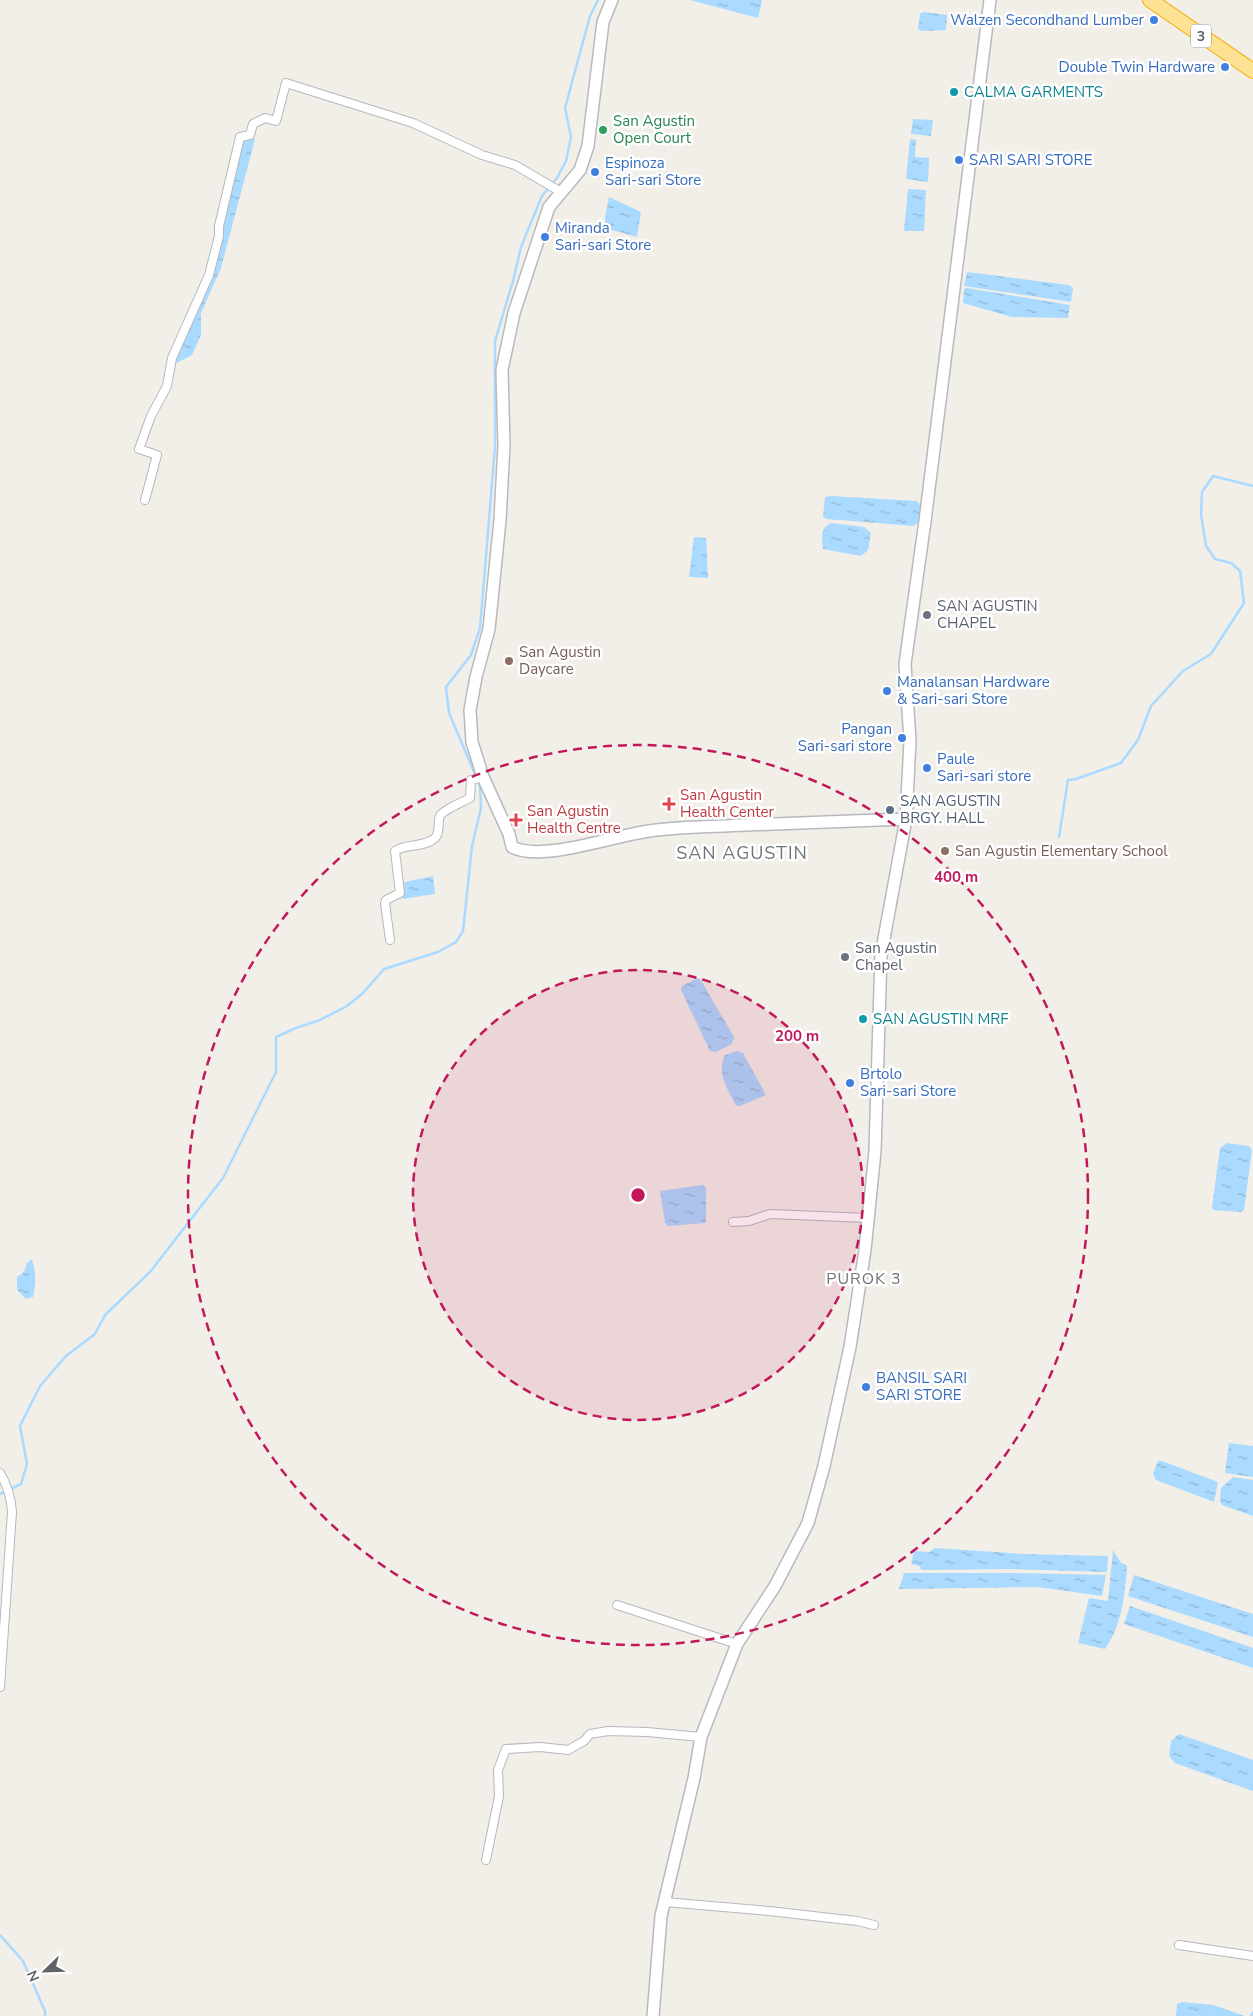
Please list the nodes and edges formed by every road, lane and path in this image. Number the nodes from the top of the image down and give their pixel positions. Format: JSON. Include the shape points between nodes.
{"nodes":[{"id":1,"x":612,"y":0,"type":"edge"},
{"id":2,"x":990,"y":0,"type":"edge"},
{"id":3,"x":1150,"y":0,"type":"edge"},
{"id":4,"x":1253,"y":71,"type":"edge"},
{"id":5,"x":558,"y":191,"type":"junction"},
{"id":6,"x":145,"y":500,"type":"dead end"},
{"id":7,"x":483,"y":777,"type":"junction"},
{"id":8,"x":906,"y":819,"type":"junction"},
{"id":9,"x":390,"y":940,"type":"dead end"},
{"id":10,"x":868,"y":1218,"type":"junction"},
{"id":11,"x":733,"y":1222,"type":"dead end"},
{"id":12,"x":0,"y":1472,"type":"edge"},
{"id":13,"x":617,"y":1605,"type":"dead end"},
{"id":14,"x":738,"y":1644,"type":"junction"},
{"id":15,"x":0,"y":1687,"type":"edge"},
{"id":16,"x":701,"y":1737,"type":"junction"},
{"id":17,"x":486,"y":1860,"type":"dead end"},
{"id":18,"x":665,"y":1902,"type":"junction"},
{"id":19,"x":874,"y":1925,"type":"dead end"},
{"id":20,"x":1179,"y":1945,"type":"dead end"},
{"id":21,"x":1253,"y":1956,"type":"edge"},
{"id":22,"x":653,"y":2016,"type":"edge"}],
"edges":[{"from":1,"to":5,"type":"street","via":[[603,22],[588,146],[580,170]]},
{"from":2,"to":8,"type":"street","via":[[905,664],[910,741]]},
{"from":3,"to":4,"type":"highway","number":"3"},
{"from":5,"to":6,"type":"street","via":[[515,165],[482,155],[413,123],[286,83],[276,121],[265,118],[253,124],[250,135],[240,138],[209,275],[172,358],[167,386],[139,449],[157,455]]},
{"from":5,"to":7,"type":"street","via":[[549,207],[514,313],[502,370],[504,445],[500,520],[489,629],[470,710],[472,742]]},
{"from":7,"to":8,"type":"street","via":[[512,847],[518,850],[574,848],[644,832]]},
{"from":7,"to":9,"type":"street","via":[[471,780],[470,798],[439,817],[435,838],[395,852],[400,893],[385,903]]},
{"from":8,"to":10,"type":"street","via":[[881,955],[877,1102]]},
{"from":10,"to":11,"type":"street","via":[[770,1214]]},
{"from":10,"to":14,"type":"street","via":[[850,1347],[808,1523],[775,1586]]},
{"from":12,"to":15,"type":"street","via":[[11,1496],[12,1512]]},
{"from":13,"to":14,"type":"street"},
{"from":14,"to":16,"type":"street"},
{"from":16,"to":17,"type":"street","via":[[670,1732],[608,1731],[590,1734],[568,1750],[540,1747],[506,1749],[498,1770],[499,1796]]},
{"from":16,"to":18,"type":"street"},
{"from":18,"to":19,"type":"street"},
{"from":18,"to":22,"type":"street","via":[[661,1916]]},
{"from":20,"to":21,"type":"street"}]}
